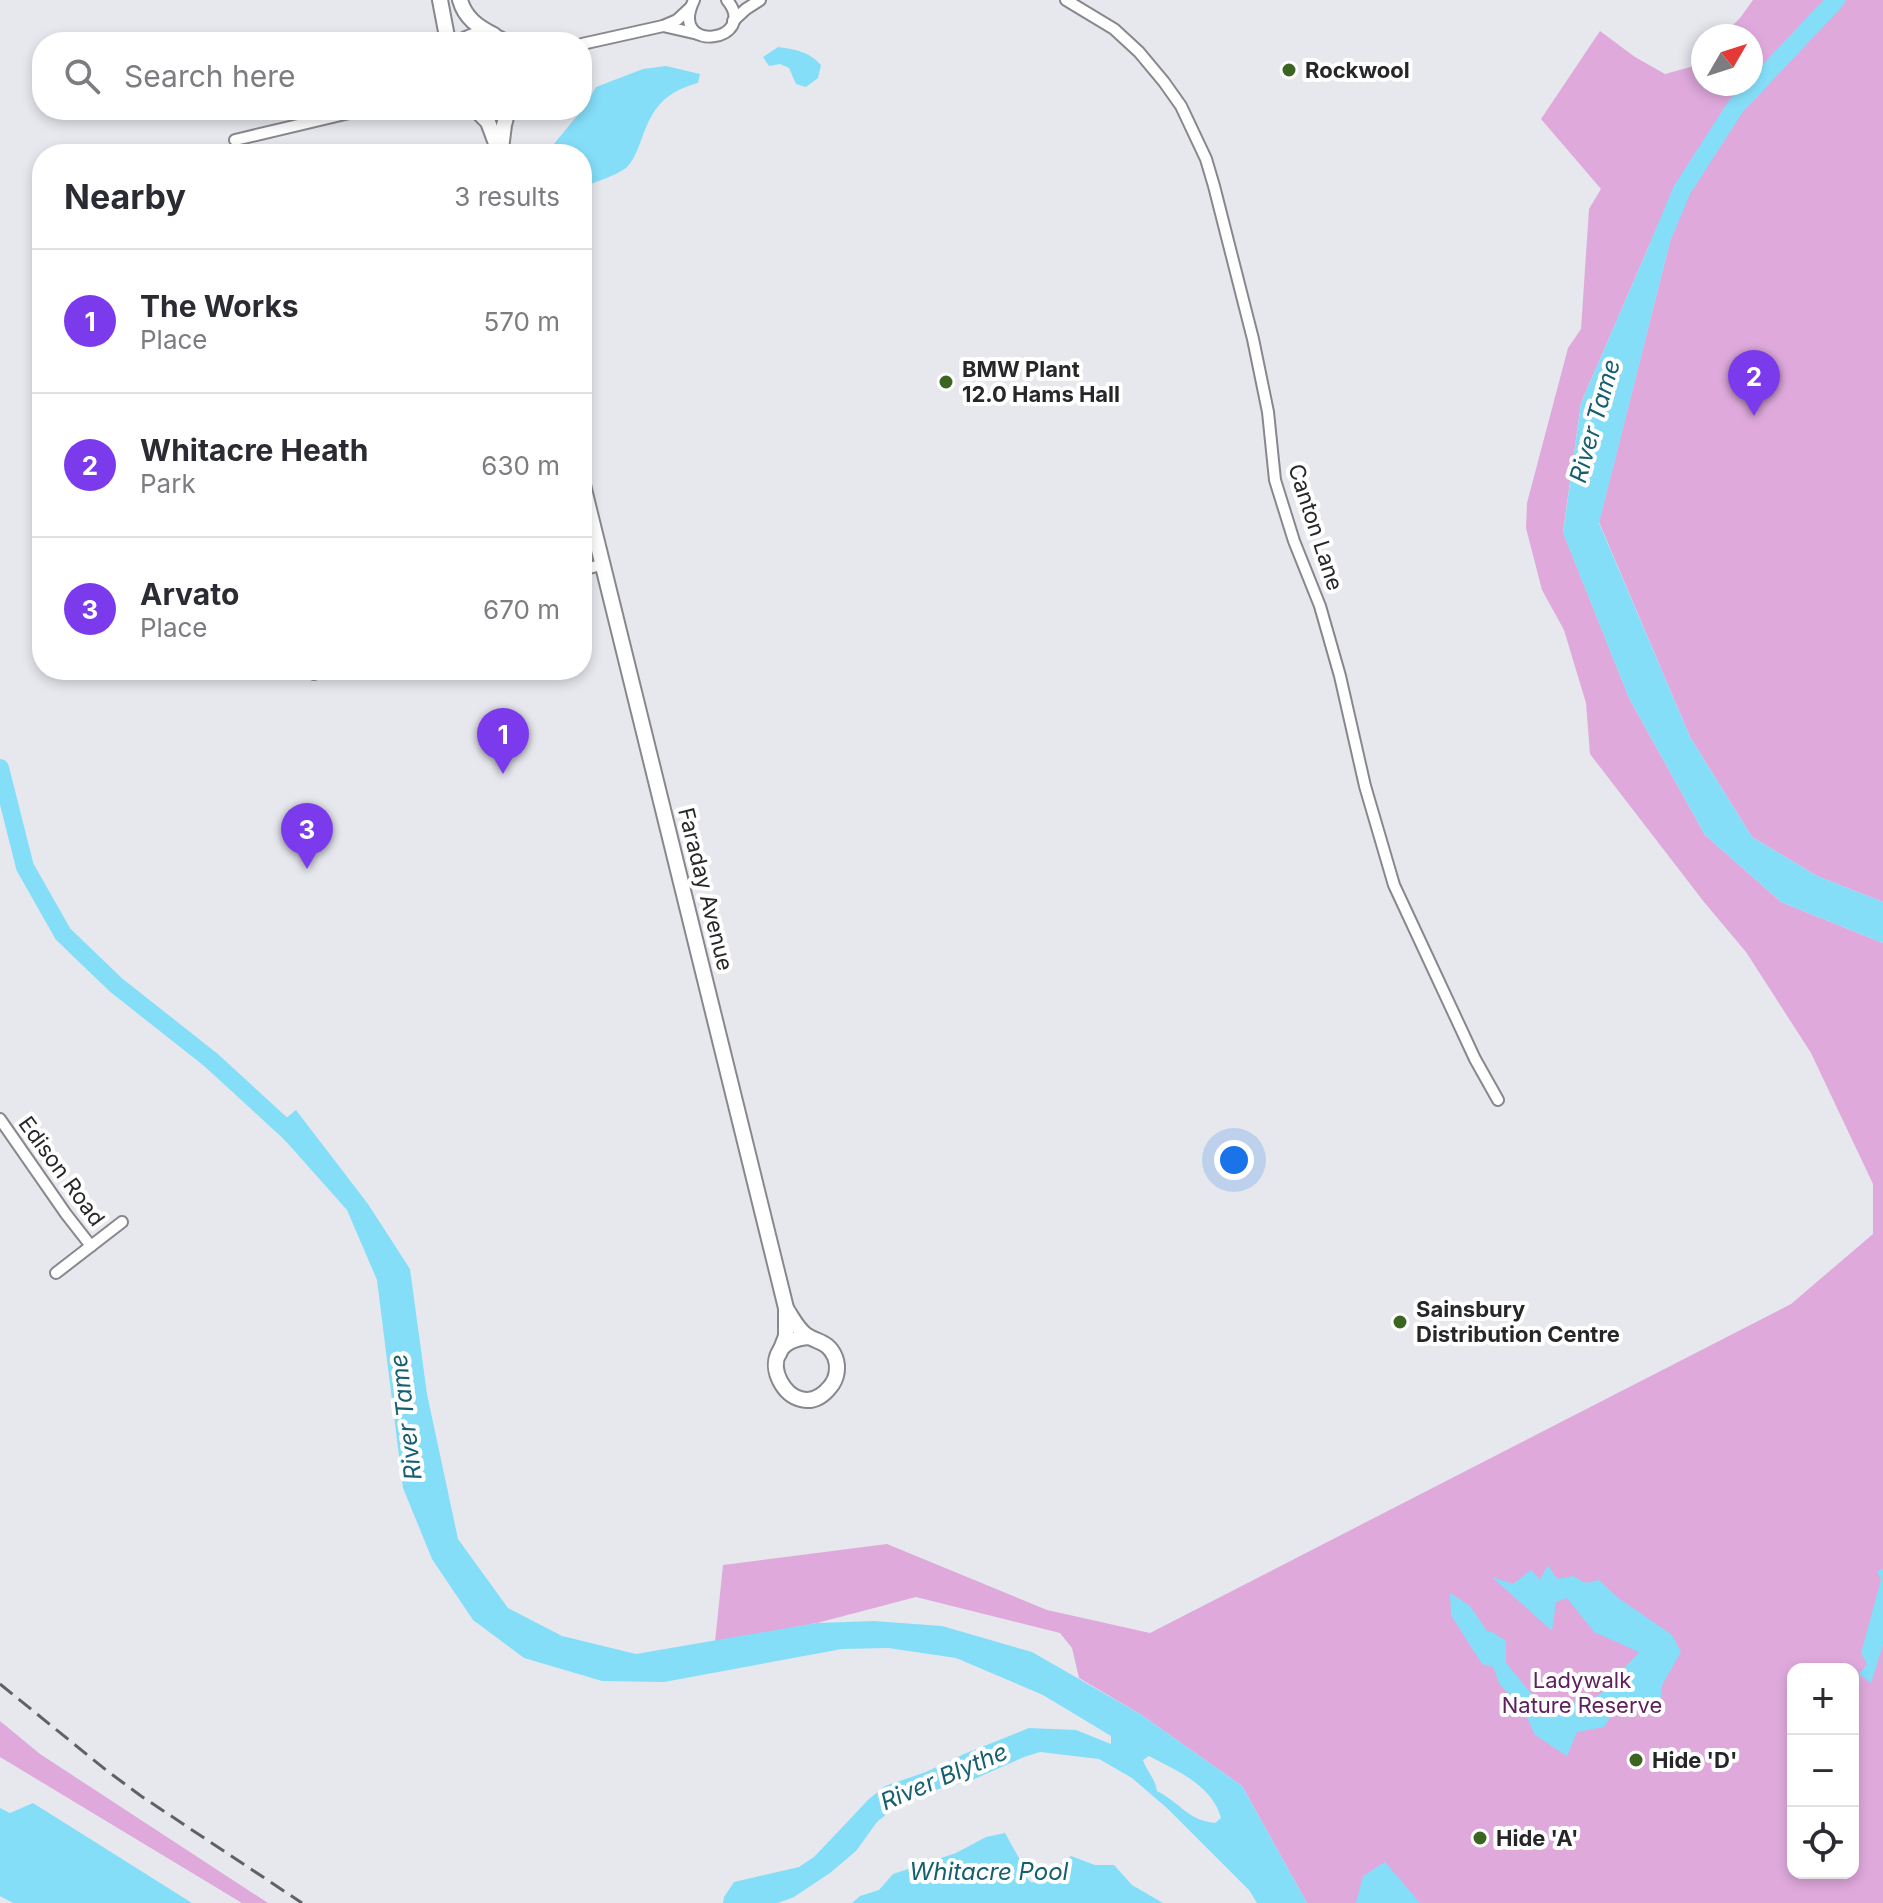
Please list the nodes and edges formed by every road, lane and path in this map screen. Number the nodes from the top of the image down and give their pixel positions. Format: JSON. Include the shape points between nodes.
{"nodes":[{"id":1,"x":440,"y":0,"type":"edge"},
{"id":2,"x":460,"y":0,"type":"edge"},
{"id":3,"x":727,"y":0,"type":"edge"},
{"id":4,"x":760,"y":0,"type":"edge"},
{"id":5,"x":1066,"y":0,"type":"edge"},
{"id":6,"x":692,"y":4,"type":"edge"},
{"id":7,"x":733,"y":21,"type":"junction"},
{"id":8,"x":663,"y":26,"type":"junction"},
{"id":9,"x":446,"y":32,"type":"edge"},
{"id":10,"x":490,"y":32,"type":"edge"},
{"id":11,"x":700,"y":35,"type":"junction"},
{"id":12,"x":592,"y":42,"type":"edge"},
{"id":13,"x":320,"y":120,"type":"edge"},
{"id":14,"x":486,"y":120,"type":"edge"},
{"id":15,"x":505,"y":120,"type":"edge"},
{"id":16,"x":235,"y":140,"type":"dead end"},
{"id":17,"x":496,"y":144,"type":"edge"},
{"id":18,"x":501,"y":144,"type":"edge"},
{"id":19,"x":592,"y":519,"type":"edge"},
{"id":20,"x":604,"y":564,"type":"junction"},
{"id":21,"x":592,"y":567,"type":"edge"},
{"id":22,"x":1498,"y":1100,"type":"dead end"},
{"id":23,"x":0,"y":1119,"type":"edge"},
{"id":24,"x":122,"y":1222,"type":"dead end"},
{"id":25,"x":91,"y":1246,"type":"junction"},
{"id":26,"x":56,"y":1273,"type":"dead end"},
{"id":27,"x":786,"y":1308,"type":"junction"},
{"id":28,"x":809,"y":1337,"type":"junction"},
{"id":29,"x":779,"y":1354,"type":"junction"}],
"edges":[{"from":1,"to":9,"type":"street"},
{"from":2,"to":10,"type":"street","via":[[470,20]]},
{"from":3,"to":7,"type":"street"},
{"from":4,"to":7,"type":"street"},
{"from":5,"to":22,"type":"street","name":"Canton Lane","via":[[1114,29],[1139,52],[1181,106],[1206,159],[1253,339],[1275,480],[1320,606],[1394,885]]},
{"from":6,"to":8,"type":"street"},
{"from":6,"to":11,"type":"street","via":[[691,23]]},
{"from":7,"to":11,"type":"street","via":[[715,38]]},
{"from":8,"to":11,"type":"street"},
{"from":8,"to":12,"type":"street"},
{"from":13,"to":16,"type":"street"},
{"from":14,"to":17,"type":"street"},
{"from":15,"to":18,"type":"street"},
{"from":19,"to":20,"type":"street","name":"Faraday Avenue"},
{"from":20,"to":21,"type":"street"},
{"from":20,"to":27,"type":"street","name":"Faraday Avenue"},
{"from":23,"to":25,"type":"street","name":"Edison Road"},
{"from":24,"to":25,"type":"street"},
{"from":25,"to":26,"type":"street"},
{"from":27,"to":28,"type":"street","name":"Faraday Avenue"},
{"from":27,"to":29,"type":"street","name":"Faraday Avenue","via":[[786,1336]]},
{"from":28,"to":29,"type":"street","via":[[791,1341]]},
{"from":28,"to":29,"type":"street","via":[[825,1344],[836,1360],[834,1381],[823,1394],[807,1398],[786,1391],[777,1378]]}]}
